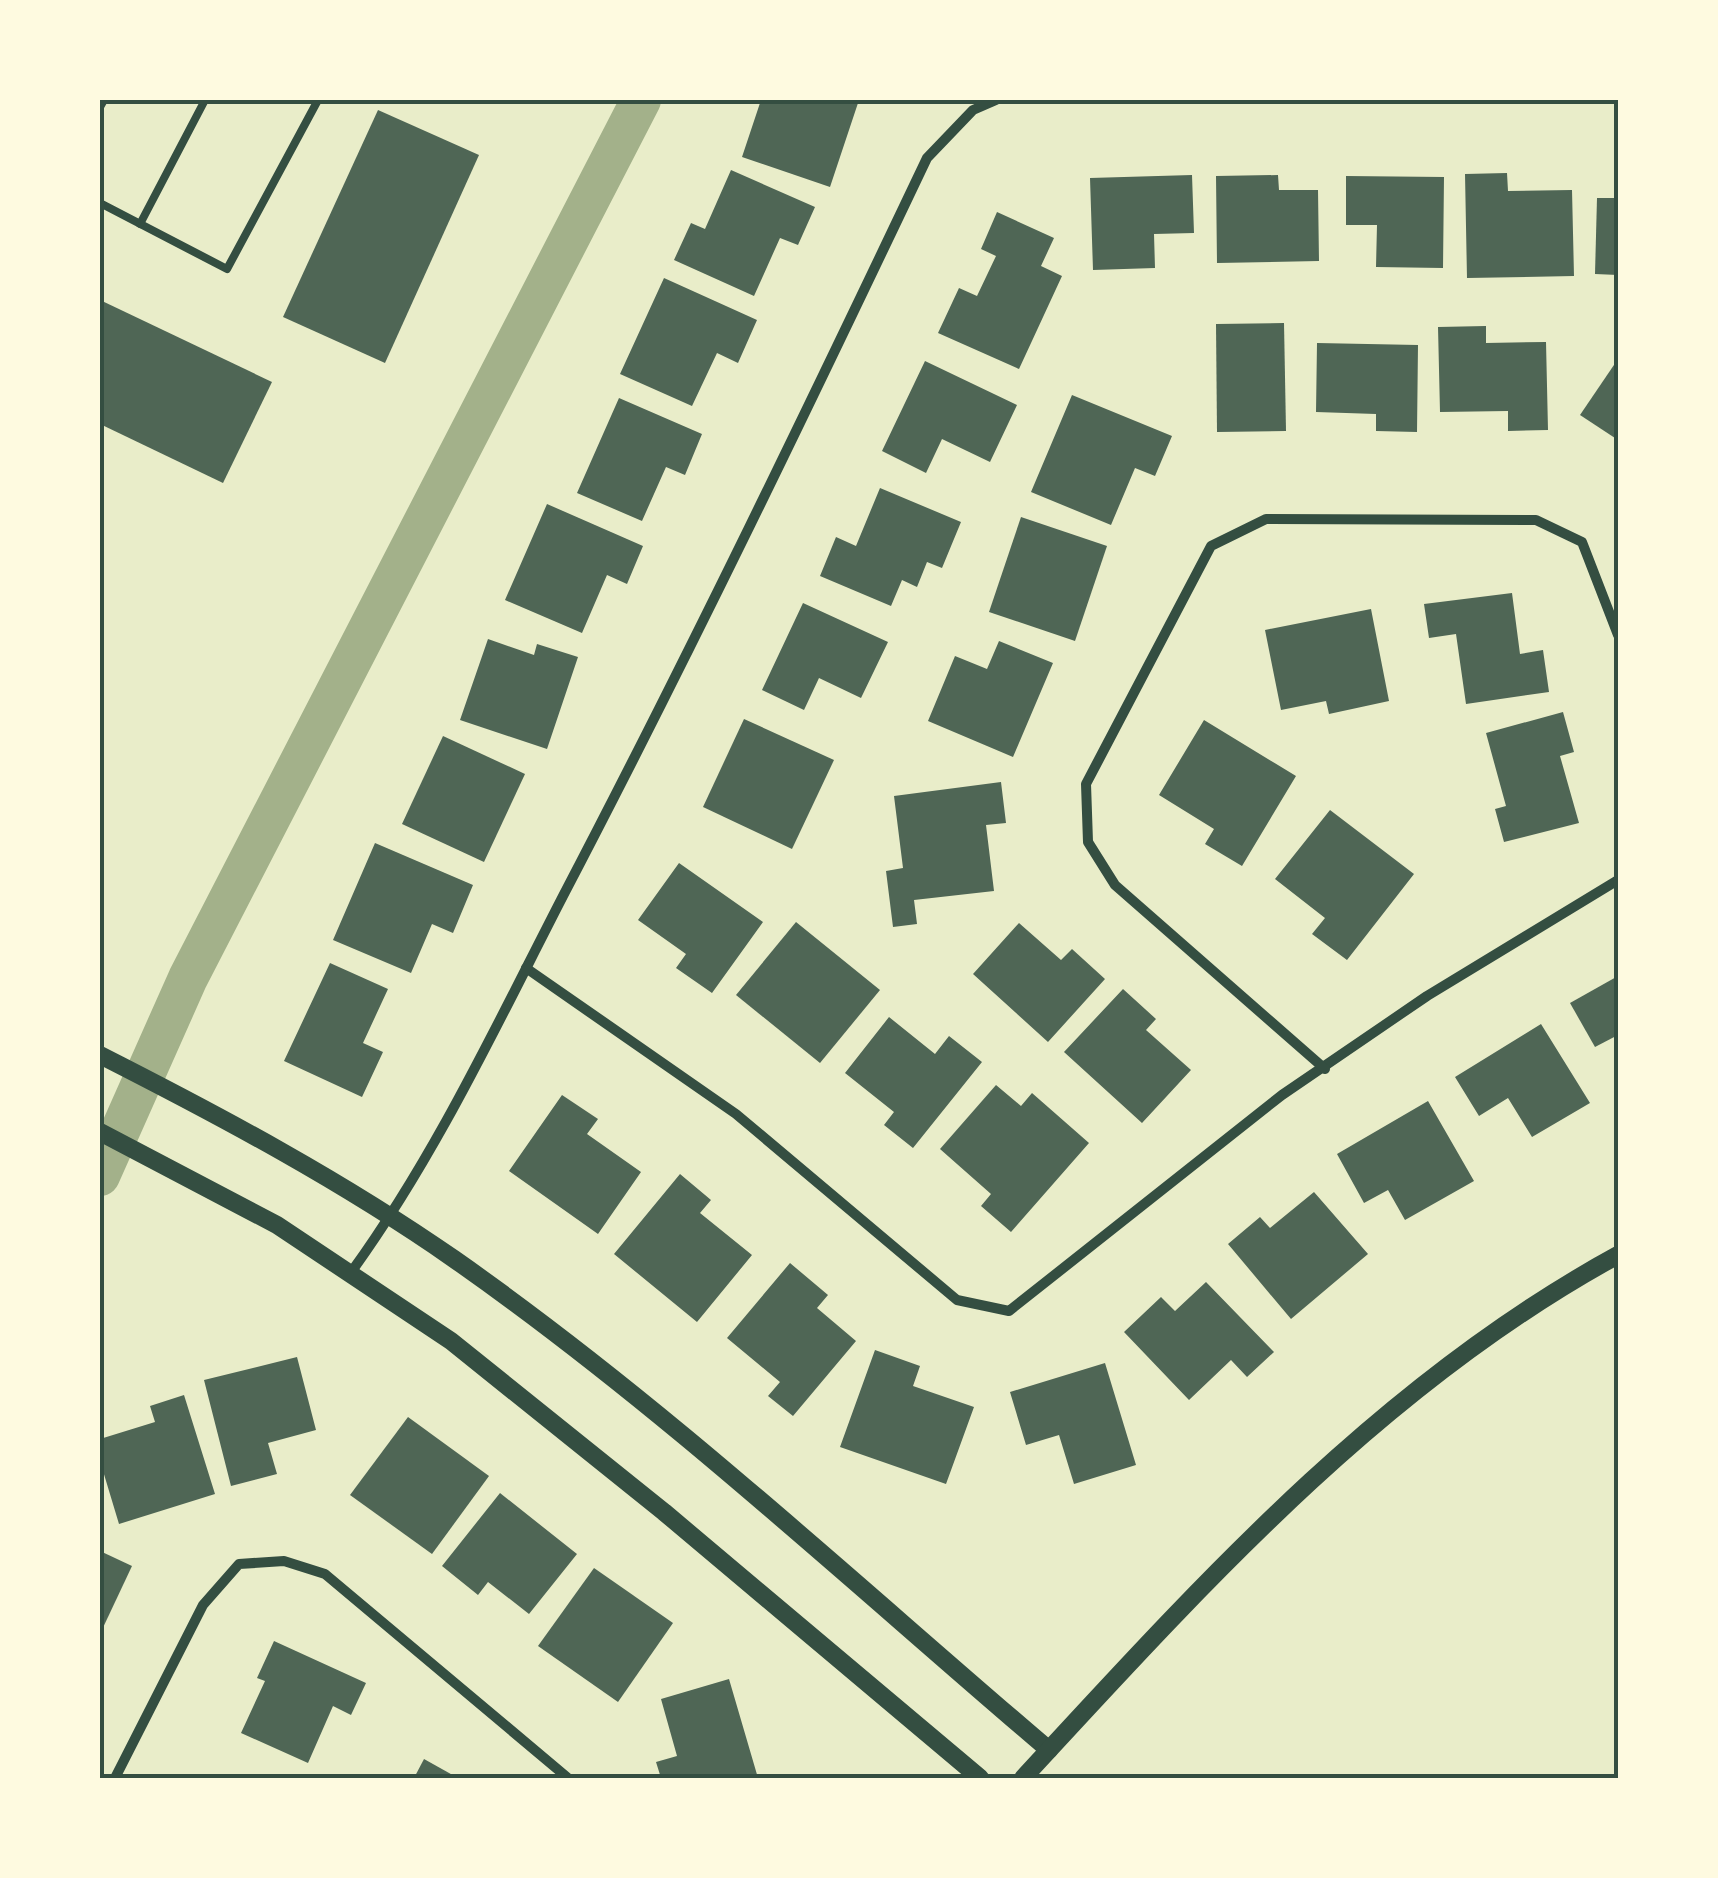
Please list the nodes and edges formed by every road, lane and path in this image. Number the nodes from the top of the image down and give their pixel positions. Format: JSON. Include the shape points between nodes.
{"nodes":[{"id":1,"x":104,"y":100,"type":"edge"},
{"id":2,"x":205,"y":100,"type":"edge"},
{"id":3,"x":318,"y":100,"type":"edge"},
{"id":4,"x":996,"y":100,"type":"edge"},
{"id":5,"x":100,"y":107,"type":"edge"},
{"id":6,"x":100,"y":204,"type":"edge"},
{"id":7,"x":140,"y":224,"type":"junction"},
{"id":8,"x":1618,"y":635,"type":"edge"},
{"id":9,"x":1618,"y":880,"type":"edge"},
{"id":10,"x":526,"y":968,"type":"junction"},
{"id":11,"x":100,"y":1055,"type":"edge"},
{"id":12,"x":1325,"y":1069,"type":"junction"},
{"id":13,"x":100,"y":1132,"type":"edge"},
{"id":14,"x":391,"y":1218,"type":"junction"},
{"id":15,"x":1618,"y":1255,"type":"edge"},
{"id":16,"x":352,"y":1272,"type":"junction"},
{"id":17,"x":1049,"y":1750,"type":"junction"},
{"id":18,"x":114,"y":1778,"type":"edge"},
{"id":19,"x":568,"y":1778,"type":"edge"},
{"id":20,"x":980,"y":1778,"type":"edge"},
{"id":21,"x":1023,"y":1778,"type":"edge"}],
"edges":[{"from":1,"to":5,"type":"lane"},
{"from":2,"to":7,"type":"lane"},
{"from":3,"to":7,"type":"lane","via":[[227,270]]},
{"from":4,"to":10,"type":"street","via":[[973,110],[927,158],[700,634]]},
{"from":6,"to":7,"type":"lane"},
{"from":8,"to":12,"type":"street","via":[[1582,542],[1536,520],[1266,519],[1211,546],[1086,784],[1088,842],[1115,886]]},
{"from":9,"to":12,"type":"street","via":[[1427,996]]},
{"from":10,"to":12,"type":"street","via":[[736,1114],[957,1300],[1009,1311],[1282,1095]]},
{"from":10,"to":14,"type":"street"},
{"from":11,"to":14,"type":"street","via":[[224,1118]]},
{"from":13,"to":16,"type":"street"},
{"from":14,"to":16,"type":"street"},
{"from":14,"to":17,"type":"street","via":[[619,1384]]},
{"from":15,"to":17,"type":"street","via":[[1547,1294],[1376,1420],[1208,1578]]},
{"from":16,"to":20,"type":"street","via":[[504,1381]]},
{"from":17,"to":21,"type":"street"},
{"from":18,"to":19,"type":"street","via":[[203,1605],[239,1564],[284,1561],[325,1574]]}]}
